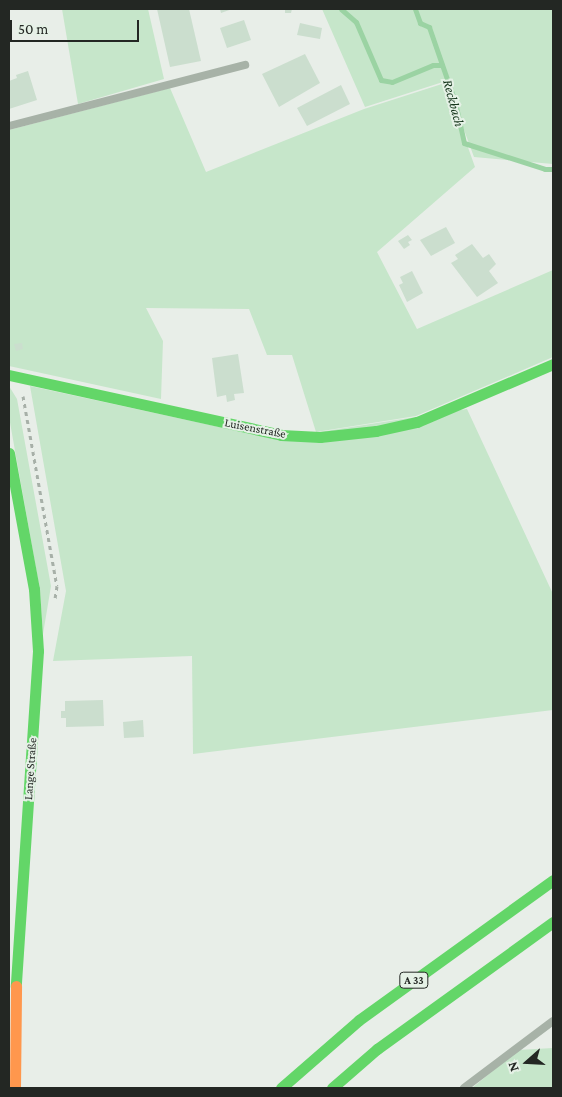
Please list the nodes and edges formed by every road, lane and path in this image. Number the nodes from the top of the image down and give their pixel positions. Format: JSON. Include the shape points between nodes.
{"nodes":[{"id":1,"x":246,"y":65,"type":"dead end"},
{"id":2,"x":9,"y":126,"type":"edge"},
{"id":3,"x":553,"y":364,"type":"edge"},
{"id":4,"x":9,"y":375,"type":"edge"},
{"id":5,"x":9,"y":453,"type":"edge"},
{"id":6,"x":553,"y":880,"type":"edge"},
{"id":7,"x":553,"y":922,"type":"edge"},
{"id":8,"x":553,"y":1021,"type":"edge"},
{"id":9,"x":15,"y":1088,"type":"edge"},
{"id":10,"x":281,"y":1088,"type":"edge"},
{"id":11,"x":332,"y":1088,"type":"edge"},
{"id":12,"x":464,"y":1088,"type":"edge"}],
"edges":[{"from":1,"to":2,"type":"lane"},
{"from":3,"to":4,"type":"main road","name":"Luisenstraße","via":[[417,422],[376,431],[320,437],[281,436]]},
{"from":5,"to":9,"type":"main road","name":"Lange Straße","via":[[34,590],[38,651],[17,945]]},
{"from":6,"to":10,"type":"main road","number":"A 33","via":[[359,1020]]},
{"from":7,"to":11,"type":"main road","number":"A 33","via":[[377,1049]]},
{"from":8,"to":12,"type":"lane"}]}
